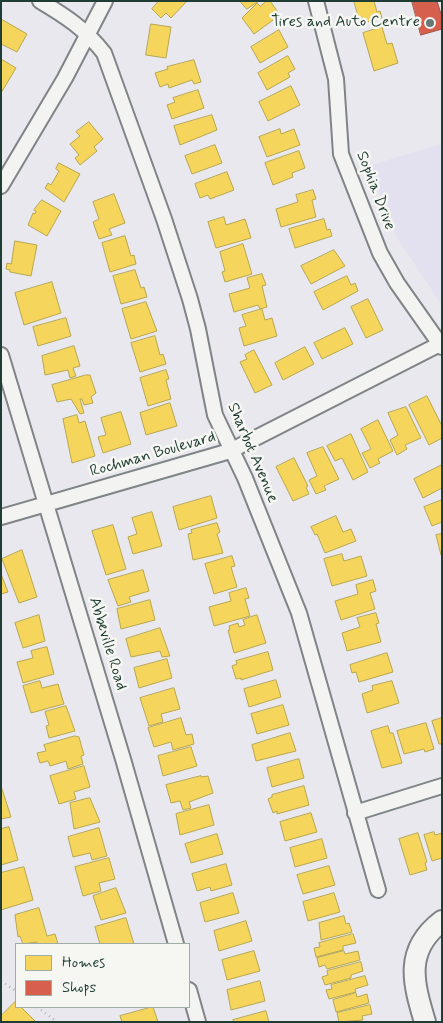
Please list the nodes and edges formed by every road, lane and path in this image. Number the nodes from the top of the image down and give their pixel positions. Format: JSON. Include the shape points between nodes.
{"nodes":[{"id":1,"x":40,"y":1,"type":"edge"},
{"id":2,"x":105,"y":1,"type":"edge"},
{"id":3,"x":316,"y":1,"type":"edge"},
{"id":4,"x":89,"y":34,"type":"junction"},
{"id":5,"x":1,"y":186,"type":"edge"},
{"id":6,"x":441,"y":344,"type":"edge"},
{"id":7,"x":1,"y":354,"type":"edge"},
{"id":8,"x":230,"y":451,"type":"junction"},
{"id":9,"x":46,"y":503,"type":"junction"},
{"id":10,"x":1,"y":517,"type":"edge"},
{"id":11,"x":442,"y":786,"type":"edge"},
{"id":12,"x":355,"y":813,"type":"junction"},
{"id":13,"x":378,"y":890,"type":"dead end"},
{"id":14,"x":442,"y":921,"type":"edge"},
{"id":15,"x":176,"y":943,"type":"edge"},
{"id":16,"x":1,"y":980,"type":"edge"},
{"id":17,"x":15,"y":990,"type":"edge"},
{"id":18,"x":190,"y":994,"type":"edge"},
{"id":19,"x":38,"y":1008,"type":"edge"},
{"id":20,"x":58,"y":1022,"type":"edge"},
{"id":21,"x":198,"y":1022,"type":"edge"},
{"id":22,"x":425,"y":1022,"type":"edge"}],
"edges":[{"from":1,"to":4,"type":"street","name":"Sharbot Avenue"},
{"from":2,"to":4,"type":"street"},
{"from":3,"to":6,"type":"street","name":"Sophia Drive","via":[[336,79],[341,154],[380,253],[397,283]]},
{"from":4,"to":5,"type":"street"},
{"from":4,"to":8,"type":"street","name":"Sharbot Avenue","via":[[104,53],[164,219],[198,329],[215,415]]},
{"from":6,"to":8,"type":"street","name":"Rochman Boulevard"},
{"from":7,"to":9,"type":"street","name":"Abbeville Road"},
{"from":8,"to":9,"type":"street","name":"Rochman Boulevard"},
{"from":8,"to":12,"type":"street","name":"Sharbot Avenue","via":[[245,478],[299,613]]},
{"from":9,"to":10,"type":"street","name":"Rochman Boulevard"},
{"from":9,"to":15,"type":"street","name":"Abbeville Road"},
{"from":11,"to":12,"type":"street"},
{"from":12,"to":13,"type":"street","name":"Sharbot Avenue"},
{"from":14,"to":22,"type":"street","via":[[422,941],[414,964],[416,992]]},
{"from":16,"to":17,"type":"path"},
{"from":18,"to":21,"type":"street"},
{"from":19,"to":20,"type":"path"}]}
